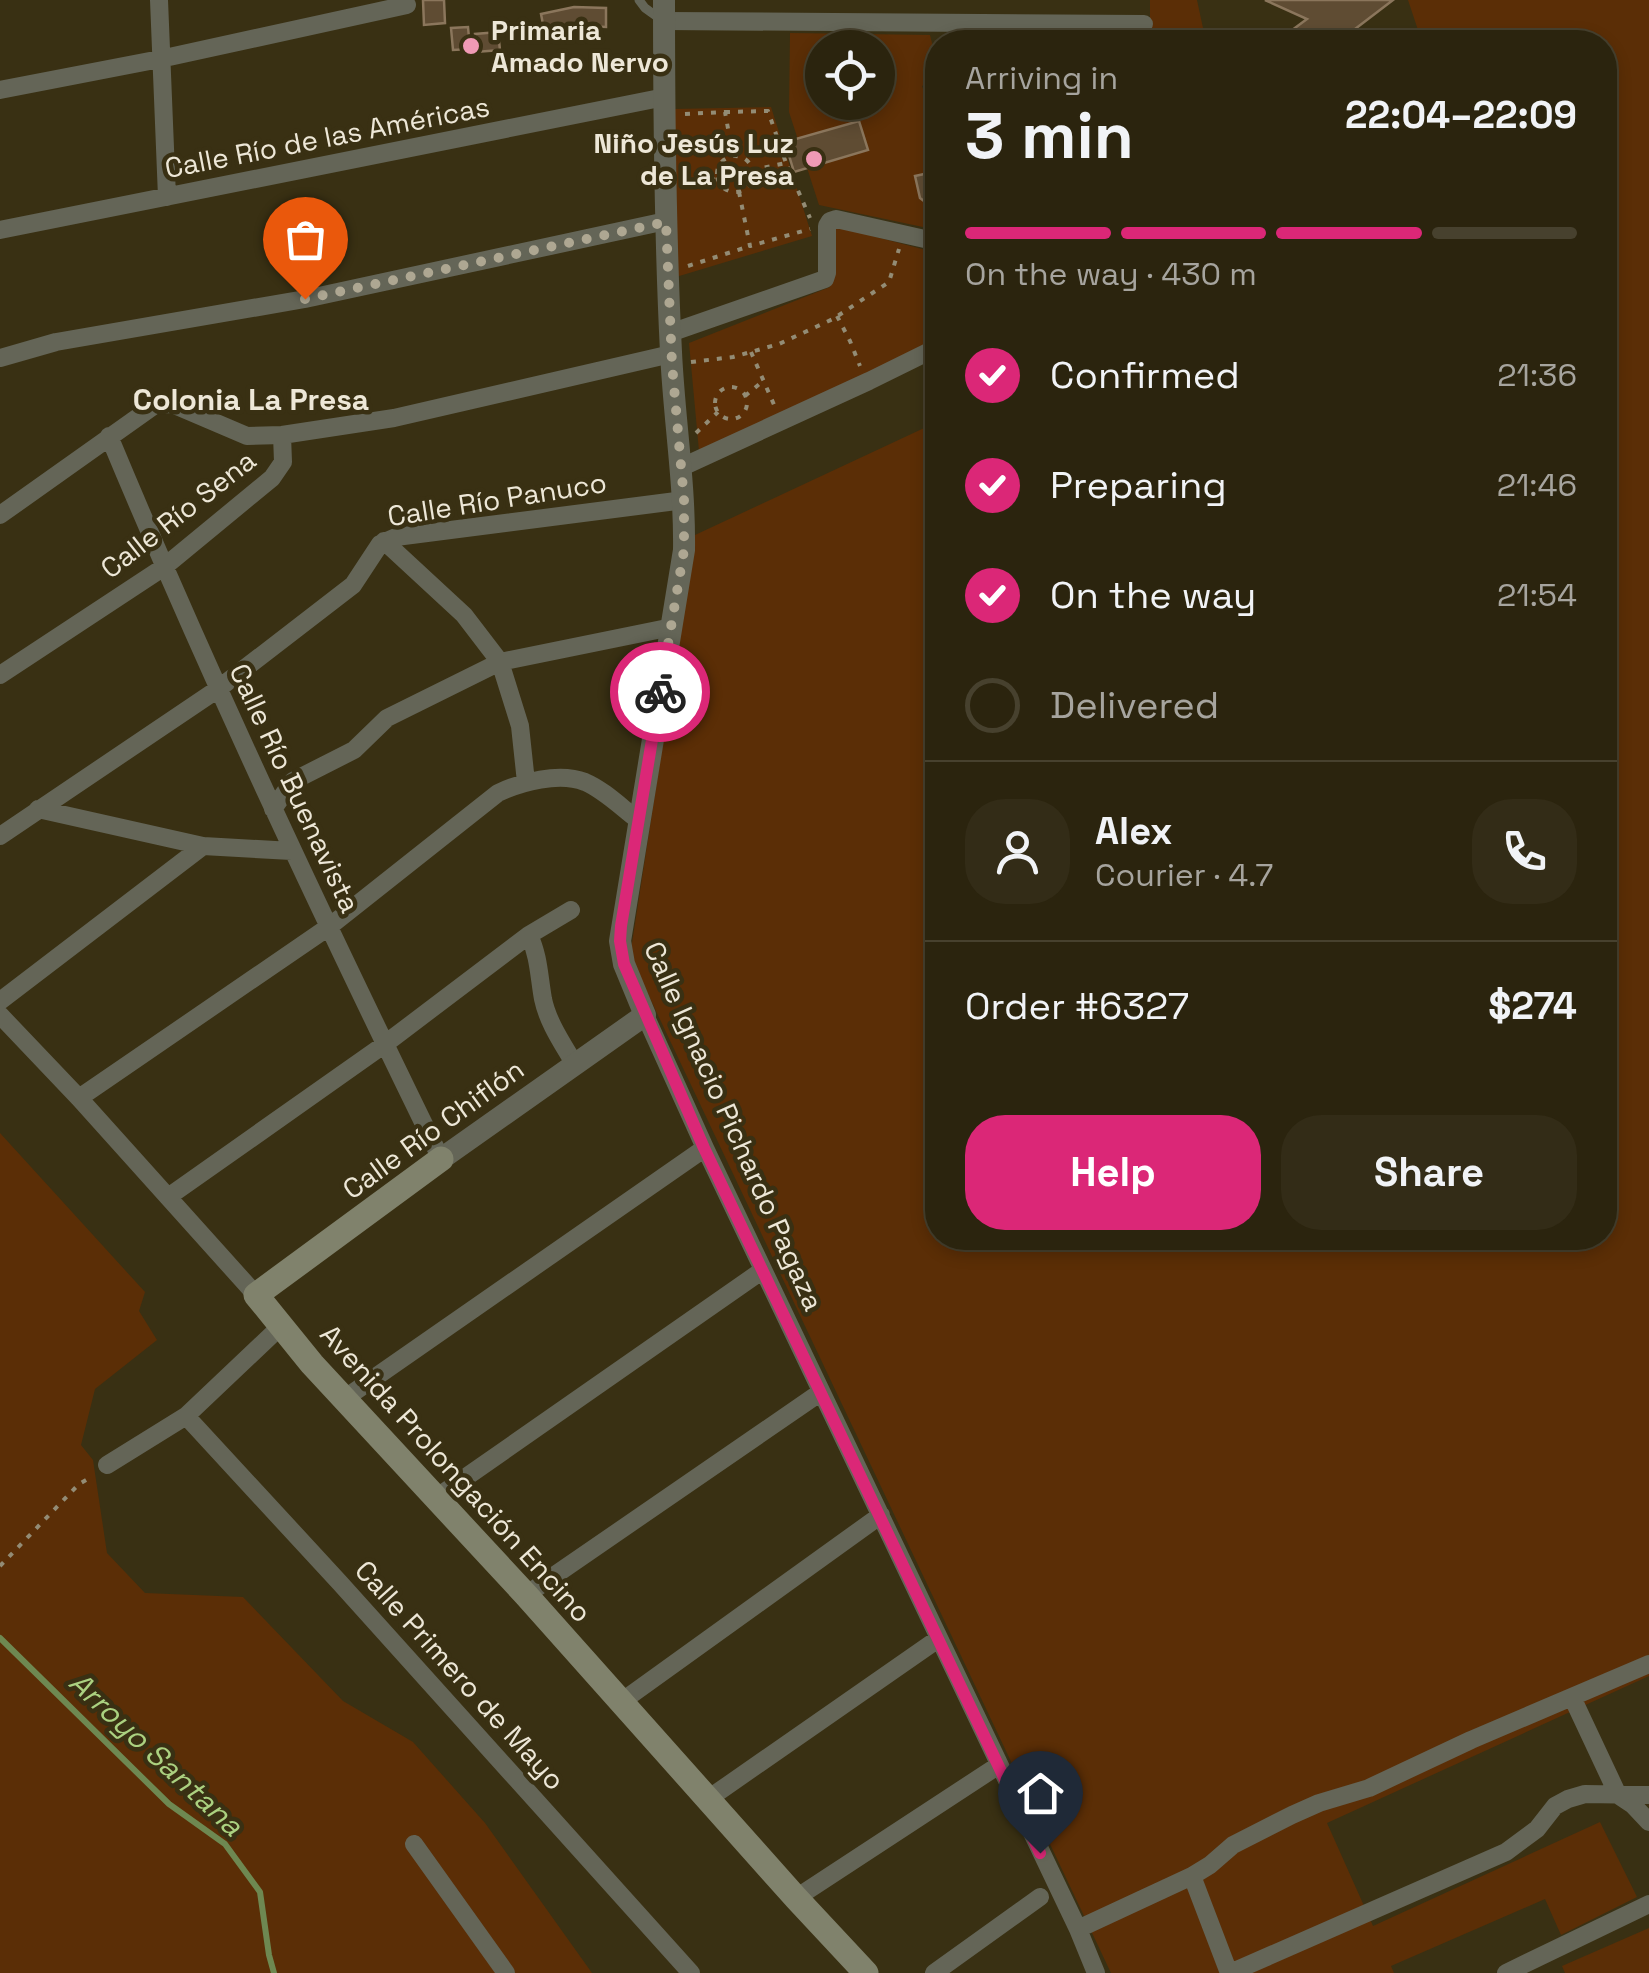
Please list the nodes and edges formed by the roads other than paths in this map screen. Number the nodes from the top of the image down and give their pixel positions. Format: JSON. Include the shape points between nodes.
{"nodes":[{"id":1,"x":159,"y":0,"type":"edge"},
{"id":2,"x":639,"y":0,"type":"edge"},
{"id":3,"x":407,"y":4,"type":"dead end"},
{"id":4,"x":664,"y":10,"type":"edge"},
{"id":5,"x":1144,"y":24,"type":"dead end"},
{"id":6,"x":160,"y":59,"type":"junction"},
{"id":7,"x":0,"y":90,"type":"edge"},
{"id":8,"x":665,"y":97,"type":"junction"},
{"id":9,"x":167,"y":197,"type":"junction"},
{"id":10,"x":666,"y":222,"type":"junction"},
{"id":11,"x":0,"y":230,"type":"edge"},
{"id":12,"x":925,"y":239,"type":"edge"},
{"id":13,"x":671,"y":350,"type":"junction"},
{"id":14,"x":925,"y":354,"type":"edge"},
{"id":15,"x":0,"y":358,"type":"edge"},
{"id":16,"x":282,"y":435,"type":"junction"},
{"id":17,"x":109,"y":436,"type":"junction"},
{"id":18,"x":682,"y":466,"type":"junction"},
{"id":19,"x":684,"y":500,"type":"junction"},
{"id":20,"x":0,"y":516,"type":"edge"},
{"id":21,"x":384,"y":541,"type":"junction"},
{"id":22,"x":164,"y":567,"type":"junction"},
{"id":23,"x":672,"y":628,"type":"junction"},
{"id":24,"x":500,"y":662,"type":"junction"},
{"id":25,"x":0,"y":674,"type":"edge"},
{"id":26,"x":218,"y":689,"type":"junction"},
{"id":27,"x":526,"y":782,"type":"junction"},
{"id":28,"x":38,"y":809,"type":"junction"},
{"id":29,"x":273,"y":810,"type":"junction"},
{"id":30,"x":638,"y":820,"type":"junction"},
{"id":31,"x":0,"y":836,"type":"edge"},
{"id":32,"x":203,"y":846,"type":"junction"},
{"id":33,"x":292,"y":851,"type":"junction"},
{"id":34,"x":571,"y":910,"type":"dead end"},
{"id":35,"x":330,"y":926,"type":"junction"},
{"id":36,"x":529,"y":936,"type":"junction"},
{"id":37,"x":0,"y":1001,"type":"edge"},
{"id":38,"x":645,"y":1014,"type":"junction"},
{"id":39,"x":0,"y":1015,"type":"edge"},
{"id":40,"x":385,"y":1044,"type":"junction"},
{"id":41,"x":575,"y":1064,"type":"junction"},
{"id":42,"x":79,"y":1098,"type":"junction"},
{"id":43,"x":704,"y":1148,"type":"junction"},
{"id":44,"x":441,"y":1159,"type":"junction"},
{"id":45,"x":168,"y":1197,"type":"junction"},
{"id":46,"x":763,"y":1270,"type":"junction"},
{"id":47,"x":256,"y":1295,"type":"junction"},
{"id":48,"x":282,"y":1326,"type":"junction"},
{"id":49,"x":821,"y":1392,"type":"junction"},
{"id":50,"x":344,"y":1399,"type":"junction"},
{"id":51,"x":186,"y":1416,"type":"junction"},
{"id":52,"x":107,"y":1465,"type":"road end"},
{"id":53,"x":436,"y":1498,"type":"junction"},
{"id":54,"x":881,"y":1515,"type":"junction"},
{"id":55,"x":526,"y":1594,"type":"junction"},
{"id":56,"x":938,"y":1640,"type":"junction"},
{"id":57,"x":1649,"y":1664,"type":"edge"},
{"id":58,"x":1572,"y":1697,"type":"junction"},
{"id":59,"x":622,"y":1702,"type":"junction"},
{"id":60,"x":999,"y":1765,"type":"junction"},
{"id":61,"x":1618,"y":1794,"type":"junction"},
{"id":62,"x":1649,"y":1795,"type":"edge"},
{"id":63,"x":708,"y":1799,"type":"junction"},
{"id":64,"x":1649,"y":1822,"type":"edge"},
{"id":65,"x":414,"y":1844,"type":"dead end"},
{"id":66,"x":1192,"y":1876,"type":"junction"},
{"id":67,"x":1040,"y":1897,"type":"dead end"},
{"id":68,"x":796,"y":1898,"type":"junction"},
{"id":69,"x":1649,"y":1904,"type":"edge"},
{"id":70,"x":1078,"y":1929,"type":"junction"},
{"id":71,"x":506,"y":1973,"type":"edge"},
{"id":72,"x":691,"y":1973,"type":"edge"},
{"id":73,"x":866,"y":1973,"type":"edge"},
{"id":74,"x":934,"y":1973,"type":"edge"},
{"id":75,"x":1096,"y":1973,"type":"edge"},
{"id":76,"x":1230,"y":1973,"type":"edge"},
{"id":77,"x":1506,"y":1973,"type":"edge"}],
"edges":[{"from":1,"to":6,"type":"street"},
{"from":2,"to":4,"type":"lane","via":[[645,8]]},
{"from":3,"to":6,"type":"street"},
{"from":4,"to":5,"type":"street"},
{"from":4,"to":8,"type":"street","name":"Calle Ignacio Pichardo Pagaza"},
{"from":6,"to":7,"type":"street"},
{"from":6,"to":9,"type":"street"},
{"from":8,"to":9,"type":"street","name":"Calle Río de las Américas"},
{"from":8,"to":10,"type":"street","name":"Calle Ignacio Pichardo Pagaza"},
{"from":9,"to":11,"type":"street","name":"Calle Río de las Américas"},
{"from":10,"to":13,"type":"street","name":"Calle Ignacio Pichardo Pagaza"},
{"from":10,"to":15,"type":"street"},
{"from":12,"to":13,"type":"street","name":"Calle Río Sena","via":[[830,220],[822,281]]},
{"from":13,"to":16,"type":"street","name":"Calle Río Sena","via":[[394,418]]},
{"from":13,"to":18,"type":"street","name":"Calle Ignacio Pichardo Pagaza"},
{"from":14,"to":18,"type":"street"},
{"from":16,"to":17,"type":"street","via":[[247,436],[163,404]]},
{"from":16,"to":22,"type":"street","name":"Calle Río Sena","via":[[283,462],[272,478]]},
{"from":17,"to":20,"type":"street"},
{"from":17,"to":22,"type":"street","name":"Calle Río Buenavista"},
{"from":18,"to":19,"type":"street","name":"Calle Ignacio Pichardo Pagaza"},
{"from":19,"to":21,"type":"street","name":"Calle Río Panuco"},
{"from":19,"to":23,"type":"street","name":"Calle Ignacio Pichardo Pagaza"},
{"from":21,"to":24,"type":"street","via":[[464,615]]},
{"from":21,"to":26,"type":"street","name":"Calle Río Panuco","via":[[352,585]]},
{"from":22,"to":25,"type":"street","name":"Calle Río Sena"},
{"from":22,"to":26,"type":"street","name":"Calle Río Buenavista"},
{"from":23,"to":24,"type":"street"},
{"from":23,"to":30,"type":"street","name":"Calle Ignacio Pichardo Pagaza"},
{"from":24,"to":27,"type":"street","via":[[520,726]]},
{"from":24,"to":29,"type":"street","via":[[387,718],[354,750],[293,781]]},
{"from":26,"to":28,"type":"street","name":"Calle Río Panuco"},
{"from":26,"to":29,"type":"street","name":"Calle Río Buenavista"},
{"from":27,"to":30,"type":"street","via":[[586,783]]},
{"from":27,"to":35,"type":"street","via":[[498,793]]},
{"from":28,"to":31,"type":"street","name":"Calle Río Panuco"},
{"from":28,"to":32,"type":"street"},
{"from":29,"to":33,"type":"street","name":"Calle Río Buenavista"},
{"from":30,"to":38,"type":"street","name":"Calle Ignacio Pichardo Pagaza","via":[[620,941]]},
{"from":32,"to":33,"type":"street"},
{"from":32,"to":37,"type":"street"},
{"from":33,"to":35,"type":"street","name":"Calle Río Buenavista"},
{"from":34,"to":36,"type":"street"},
{"from":35,"to":40,"type":"street","name":"Calle Río Buenavista"},
{"from":35,"to":42,"type":"street"},
{"from":36,"to":40,"type":"street"},
{"from":36,"to":41,"type":"street","via":[[550,1021]]},
{"from":38,"to":41,"type":"street","name":"Calle Río Chiflón"},
{"from":38,"to":43,"type":"street","name":"Calle Ignacio Pichardo Pagaza"},
{"from":39,"to":42,"type":"street","name":"Avenida Prolongación Encino"},
{"from":40,"to":44,"type":"street","name":"Calle Río Buenavista"},
{"from":40,"to":45,"type":"street"},
{"from":41,"to":44,"type":"street","name":"Calle Río Chiflón"},
{"from":42,"to":45,"type":"street","name":"Avenida Prolongación Encino"},
{"from":43,"to":46,"type":"street","name":"Calle Ignacio Pichardo Pagaza"},
{"from":43,"to":50,"type":"street"},
{"from":44,"to":47,"type":"main road","name":"Calle Río Chiflón"},
{"from":45,"to":47,"type":"street","name":"Avenida Prolongación Encino"},
{"from":46,"to":49,"type":"street","name":"Calle Ignacio Pichardo Pagaza"},
{"from":46,"to":53,"type":"street"},
{"from":47,"to":48,"type":"main road","name":"Avenida Prolongación Encino"},
{"from":48,"to":50,"type":"main road","name":"Avenida Prolongación Encino"},
{"from":48,"to":51,"type":"street"},
{"from":49,"to":54,"type":"street","name":"Calle Ignacio Pichardo Pagaza"},
{"from":49,"to":55,"type":"street"},
{"from":50,"to":53,"type":"main road","name":"Avenida Prolongación Encino"},
{"from":51,"to":52,"type":"street"},
{"from":51,"to":72,"type":"street","name":"Calle Primero de Mayo"},
{"from":53,"to":55,"type":"main road","name":"Avenida Prolongación Encino"},
{"from":54,"to":56,"type":"street","name":"Calle Ignacio Pichardo Pagaza"},
{"from":54,"to":59,"type":"street"},
{"from":55,"to":59,"type":"main road","name":"Avenida Prolongación Encino"},
{"from":56,"to":60,"type":"street","name":"Calle Ignacio Pichardo Pagaza"},
{"from":56,"to":63,"type":"street"},
{"from":57,"to":58,"type":"street"},
{"from":58,"to":61,"type":"street"},
{"from":58,"to":66,"type":"street","via":[[1369,1788],[1292,1815],[1233,1845]]},
{"from":59,"to":63,"type":"main road","name":"Avenida Prolongación Encino"},
{"from":60,"to":68,"type":"street"},
{"from":60,"to":70,"type":"street","name":"Calle Ignacio Pichardo Pagaza"},
{"from":61,"to":62,"type":"street"},
{"from":61,"to":64,"type":"street"},
{"from":61,"to":76,"type":"street","via":[[1568,1799],[1506,1852]]},
{"from":63,"to":68,"type":"main road","name":"Avenida Prolongación Encino"},
{"from":65,"to":71,"type":"street"},
{"from":66,"to":70,"type":"street"},
{"from":66,"to":76,"type":"street"},
{"from":67,"to":74,"type":"street"},
{"from":68,"to":73,"type":"main road","name":"Avenida Prolongación Encino"},
{"from":69,"to":77,"type":"street"},
{"from":70,"to":75,"type":"street","name":"Calle Ignacio Pichardo Pagaza"}]}
